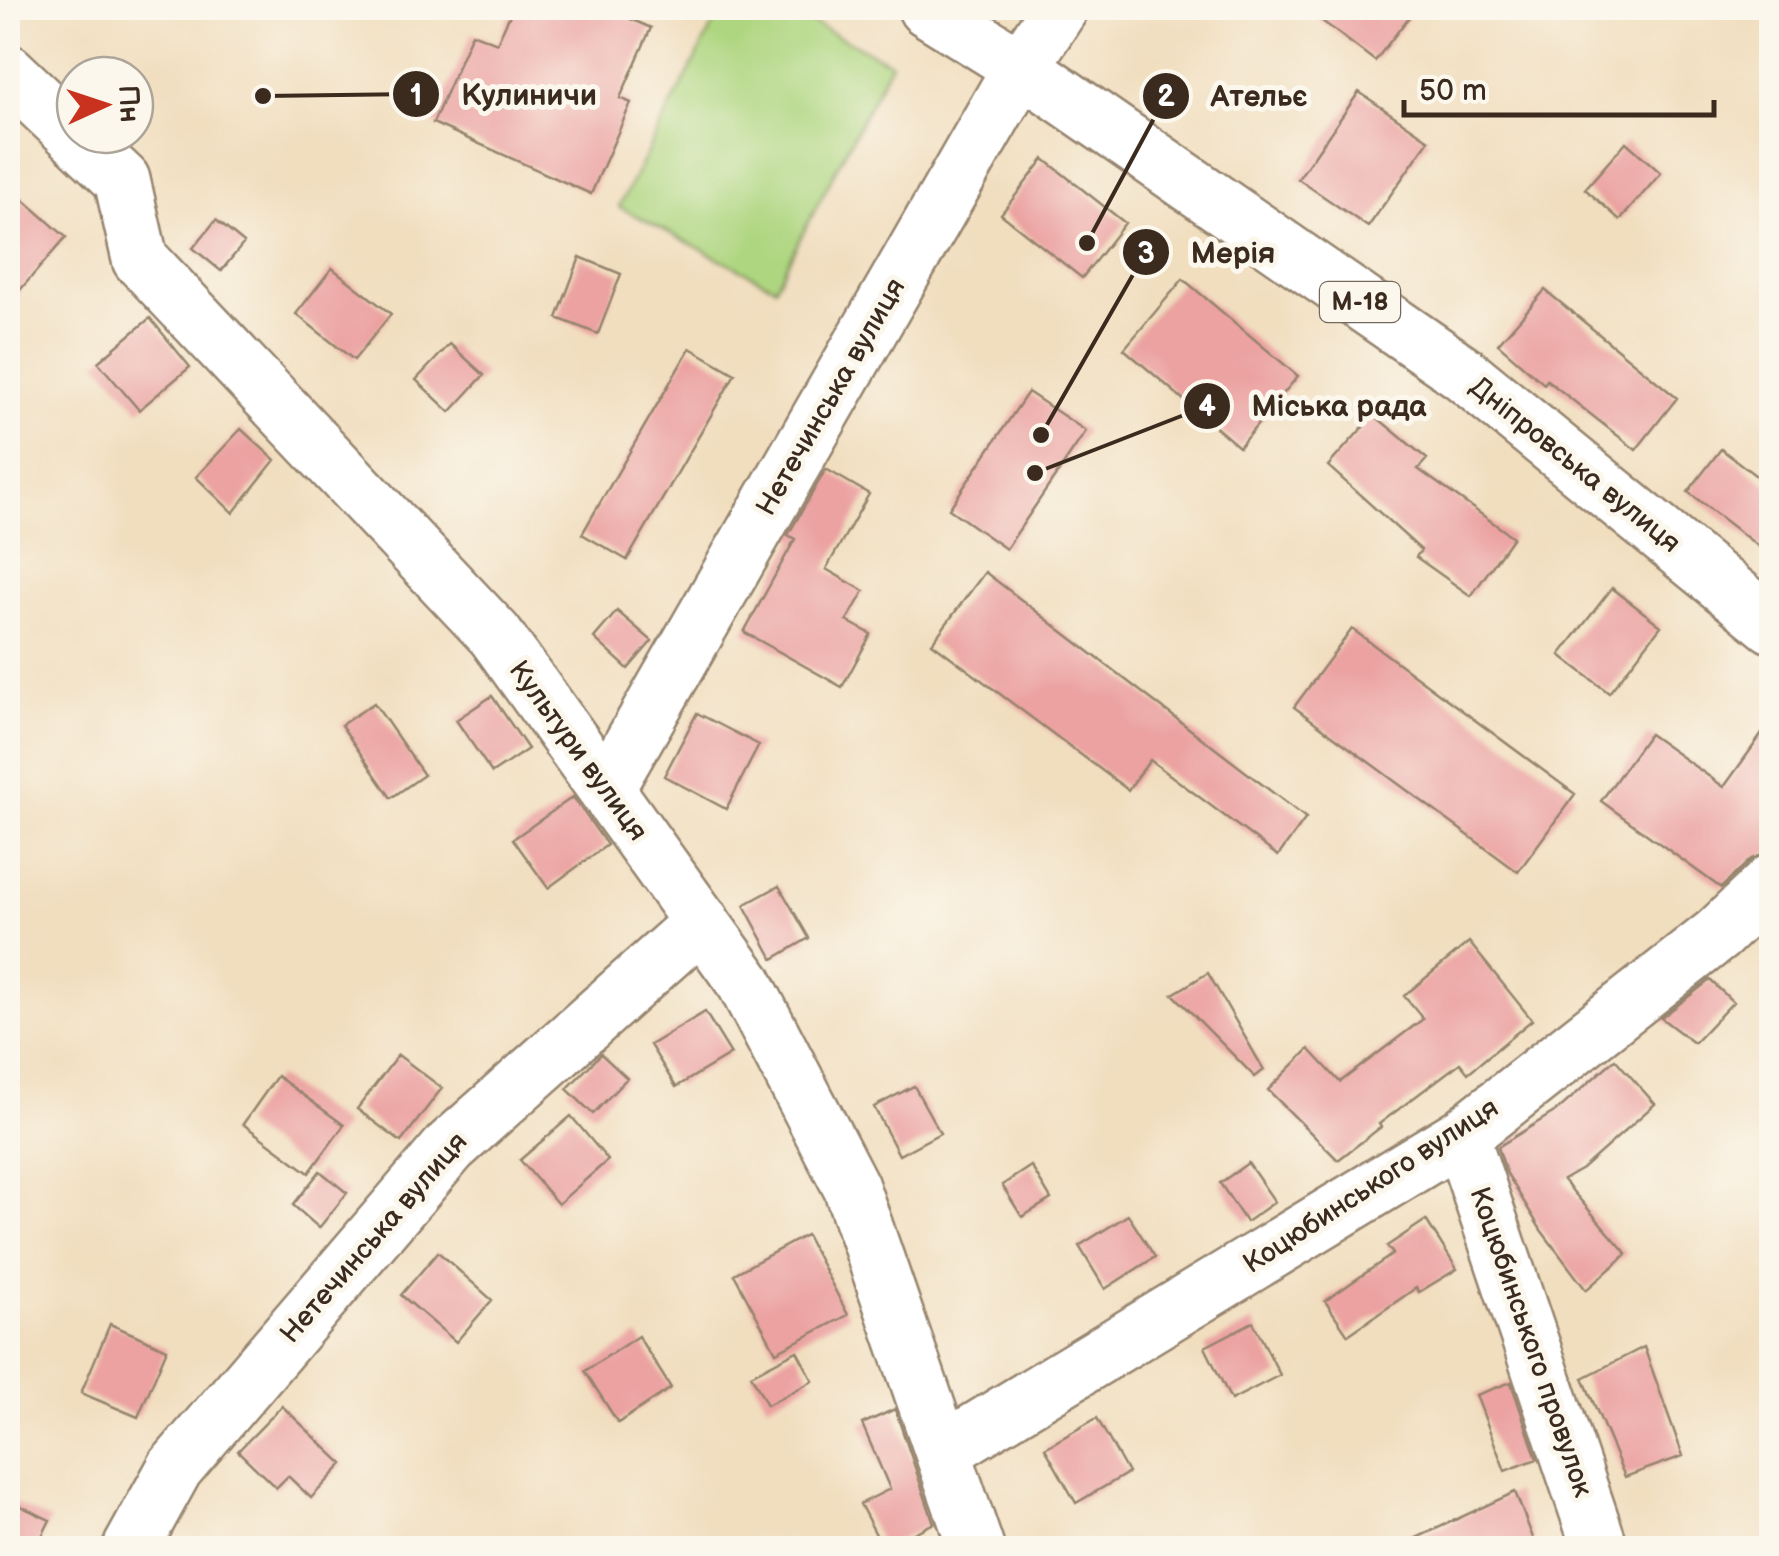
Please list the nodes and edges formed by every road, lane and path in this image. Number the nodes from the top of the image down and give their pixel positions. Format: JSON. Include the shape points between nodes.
{"nodes":[{"id":1,"x":926,"y":8,"type":"edge"},
{"id":2,"x":1060,"y":8,"type":"edge"},
{"id":3,"x":1021,"y":67,"type":"junction"},
{"id":4,"x":8,"y":72,"type":"edge"},
{"id":5,"x":1772,"y":625,"type":"edge"},
{"id":6,"x":606,"y":790,"type":"junction"},
{"id":7,"x":1772,"y":882,"type":"edge"},
{"id":8,"x":702,"y":922,"type":"junction"},
{"id":9,"x":1461,"y":1136,"type":"junction"},
{"id":10,"x":943,"y":1451,"type":"junction"},
{"id":11,"x":131,"y":1548,"type":"edge"},
{"id":12,"x":976,"y":1548,"type":"edge"},
{"id":13,"x":1600,"y":1548,"type":"edge"}],
"edges":[{"from":1,"to":3,"type":"main road","name":"Дніпровська вулиця","number":"М-18"},
{"from":2,"to":3,"type":"main road","name":"Нетечинська вулиця"},
{"from":3,"to":5,"type":"main road","name":"Дніпровська вулиця","number":"М-18","via":[[1463,373]]},
{"from":3,"to":6,"type":"main road","name":"Нетечинська вулиця"},
{"from":4,"to":6,"type":"main road","name":"Культури вулиця","via":[[122,180],[140,259],[496,635]]},
{"from":6,"to":8,"type":"main road","name":"Культури вулиця"},
{"from":7,"to":9,"type":"main road","name":"Коцюбинського вулиця","via":[[1718,934]]},
{"from":8,"to":10,"type":"main road","name":"Культури вулиця","via":[[745,983],[851,1187]]},
{"from":8,"to":11,"type":"main road","name":"Нетечинська вулиця","via":[[450,1147],[175,1468]]},
{"from":9,"to":10,"type":"main road","name":"Коцюбинського вулиця"},
{"from":9,"to":13,"type":"main road","name":"Коцюбинського провулок"},
{"from":10,"to":12,"type":"main road","name":"Культури вулиця"}]}
